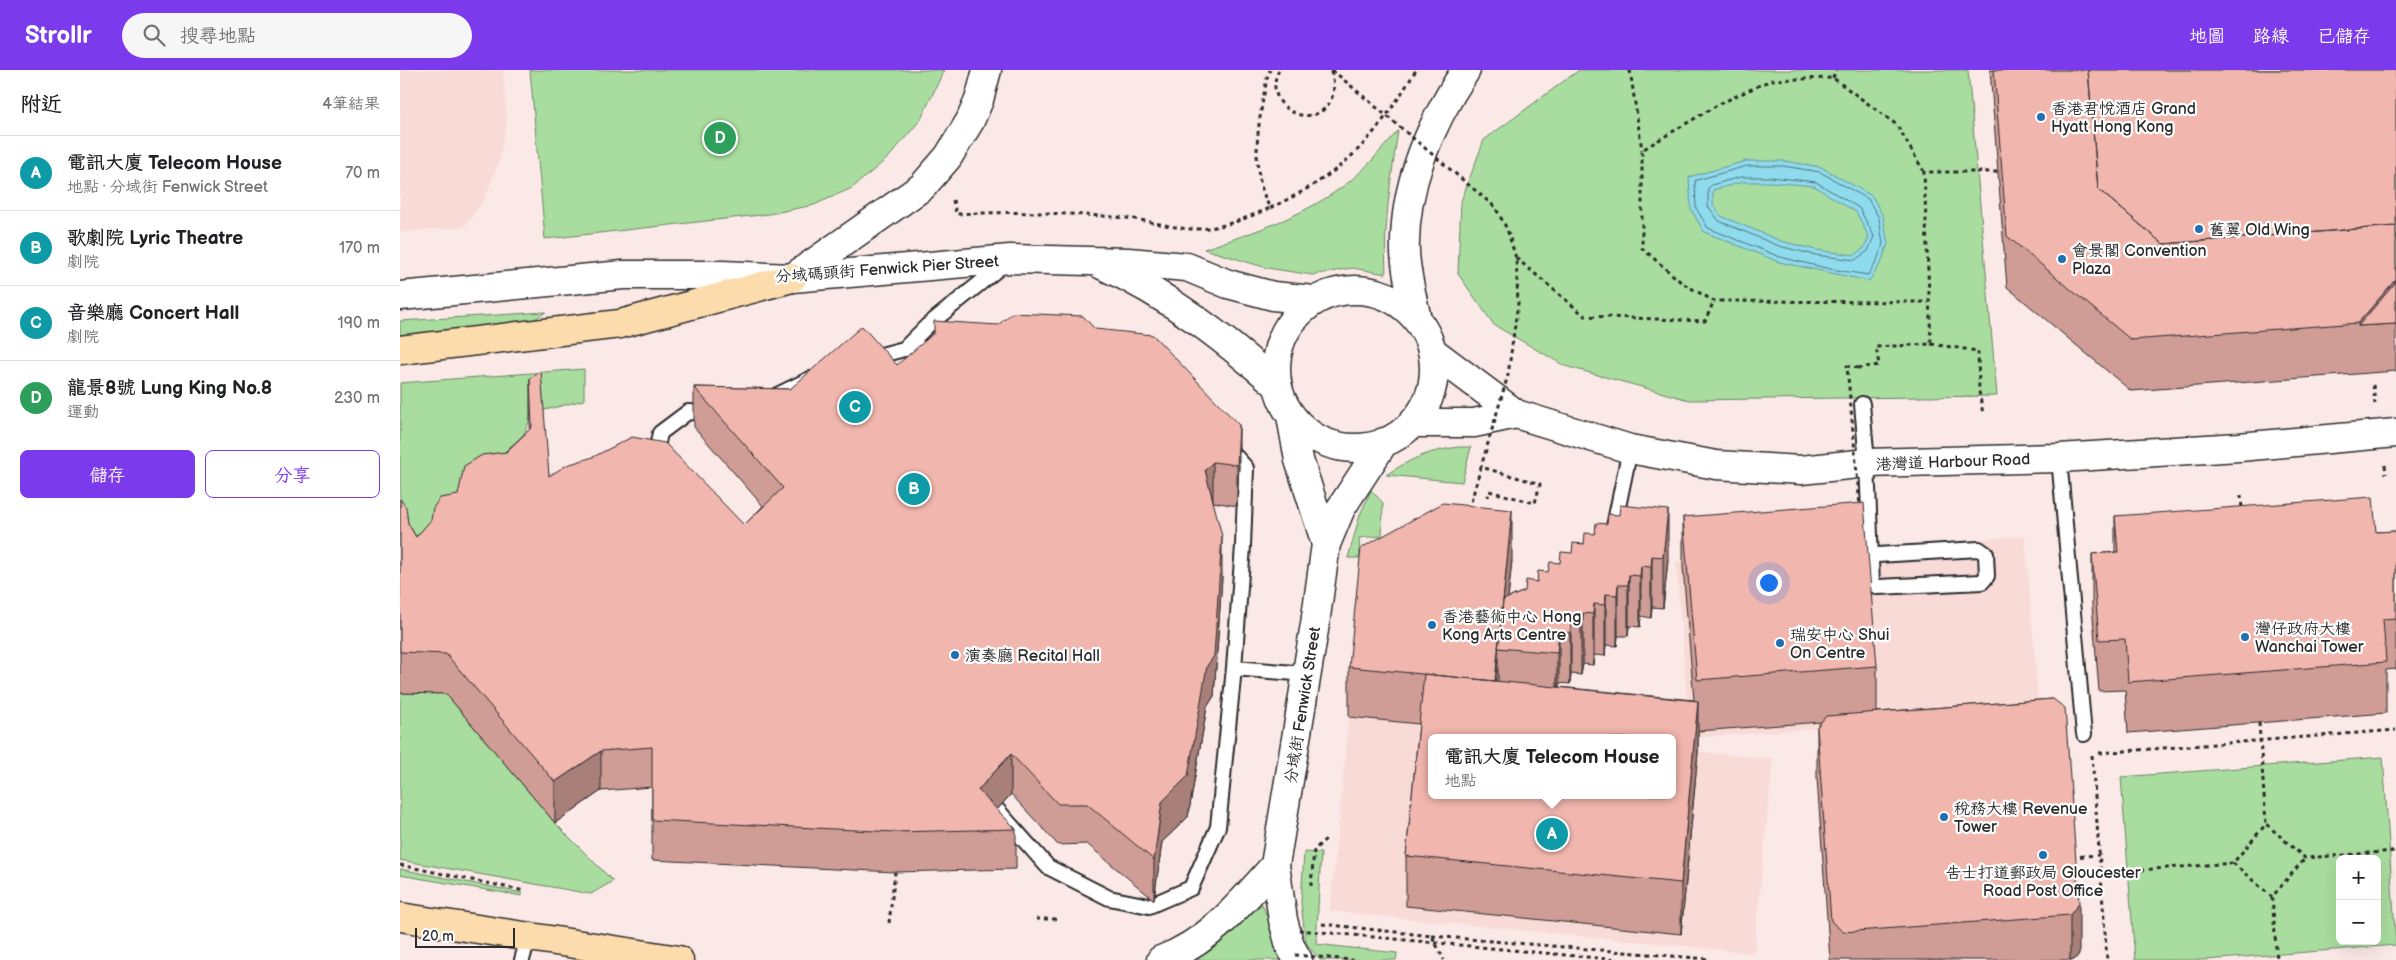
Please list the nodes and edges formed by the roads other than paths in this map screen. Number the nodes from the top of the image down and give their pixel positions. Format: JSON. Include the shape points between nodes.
{"nodes":[{"id":1,"x":987,"y":70,"type":"edge"},
{"id":2,"x":1466,"y":70,"type":"edge"},
{"id":3,"x":1010,"y":259,"type":"junction"},
{"id":4,"x":1096,"y":262,"type":"junction"},
{"id":5,"x":792,"y":278,"type":"junction"},
{"id":6,"x":400,"y":295,"type":"edge"},
{"id":7,"x":1314,"y":300,"type":"junction"},
{"id":8,"x":1417,"y":319,"type":"junction"},
{"id":9,"x":944,"y":348,"type":"edge"},
{"id":10,"x":904,"y":349,"type":"junction"},
{"id":11,"x":400,"y":350,"type":"edge"},
{"id":12,"x":1432,"y":351,"type":"junction"},
{"id":13,"x":860,"y":361,"type":"edge"},
{"id":14,"x":825,"y":372,"type":"edge"},
{"id":15,"x":1277,"y":385,"type":"junction"},
{"id":16,"x":1862,"y":404,"type":"dead end"},
{"id":17,"x":763,"y":408,"type":"edge"},
{"id":18,"x":723,"y":413,"type":"edge"},
{"id":19,"x":1516,"y":414,"type":"junction"},
{"id":20,"x":1292,"y":416,"type":"junction"},
{"id":21,"x":1413,"y":423,"type":"junction"},
{"id":22,"x":2396,"y":433,"type":"edge"},
{"id":23,"x":1220,"y":440,"type":"edge"},
{"id":24,"x":1384,"y":442,"type":"junction"},
{"id":25,"x":1630,"y":449,"type":"junction"},
{"id":26,"x":2059,"y":458,"type":"junction"},
{"id":27,"x":1867,"y":464,"type":"junction"},
{"id":28,"x":670,"y":469,"type":"edge"},
{"id":29,"x":1326,"y":544,"type":"junction"},
{"id":30,"x":1609,"y":547,"type":"edge"},
{"id":31,"x":1870,"y":553,"type":"junction"},
{"id":32,"x":1234,"y":668,"type":"junction"},
{"id":33,"x":1307,"y":674,"type":"junction"},
{"id":34,"x":2084,"y":734,"type":"road end"},
{"id":35,"x":978,"y":788,"type":"edge"},
{"id":36,"x":1275,"y":865,"type":"junction"},
{"id":37,"x":400,"y":917,"type":"edge"},
{"id":38,"x":525,"y":949,"type":"edge"},
{"id":39,"x":1297,"y":957,"type":"edge"},
{"id":40,"x":679,"y":960,"type":"edge"},
{"id":41,"x":1161,"y":960,"type":"edge"}],
"edges":[{"from":1,"to":5,"type":"street","via":[[970,121],[948,157],[922,187]]},
{"from":2,"to":8,"type":"street","via":[[1443,106],[1414,174],[1405,252]]},
{"from":3,"to":4,"type":"street","name":"分域碼頭街 Fenwick Pier Street"},
{"from":3,"to":5,"type":"street","name":"分域碼頭街 Fenwick Pier Street"},
{"from":3,"to":10,"type":"lane","via":[[927,326]]},
{"from":4,"to":7,"type":"street","name":"分域碼頭街 Fenwick Pier Street","via":[[1187,267],[1228,284],[1273,296]]},
{"from":4,"to":15,"type":"street","name":"分域碼頭街 Fenwick Pier Street","via":[[1130,279],[1227,341]]},
{"from":5,"to":6,"type":"street","name":"分域碼頭街 Fenwick Pier Street","via":[[623,276]]},
{"from":5,"to":11,"type":"highway","via":[[620,324]]},
{"from":7,"to":8,"type":"street","via":[[1342,290],[1376,292],[1407,307]]},
{"from":7,"to":15,"type":"street","via":[[1300,312],[1281,338],[1275,369]]},
{"from":8,"to":12,"type":"street","via":[[1426,332]]},
{"from":9,"to":10,"type":"lane"},
{"from":10,"to":13,"type":"lane"},
{"from":12,"to":19,"type":"street","name":"港灣道 Harbour Road"},
{"from":12,"to":21,"type":"street","via":[[1431,391]]},
{"from":14,"to":17,"type":"lane","via":[[773,395]]},
{"from":15,"to":20,"type":"street"},
{"from":16,"to":27,"type":"lane"},
{"from":18,"to":28,"type":"lane","via":[[688,412],[660,433],[655,457]]},
{"from":19,"to":21,"type":"street","name":"港灣道 Harbour Road","via":[[1474,423]]},
{"from":19,"to":25,"type":"street","name":"港灣道 Harbour Road"},
{"from":20,"to":24,"type":"street","via":[[1303,429],[1335,445],[1352,448]]},
{"from":20,"to":29,"type":"street","name":"分域街 Fenwick Street","via":[[1299,460]]},
{"from":21,"to":24,"type":"street"},
{"from":22,"to":26,"type":"street","name":"港灣道 Harbour Road"},
{"from":23,"to":32,"type":"lane","via":[[1246,468],[1244,546]]},
{"from":24,"to":29,"type":"street","name":"分域街 Fenwick Street","via":[[1341,508]]},
{"from":25,"to":27,"type":"street","name":"港灣道 Harbour Road","via":[[1716,465],[1801,470]]},
{"from":25,"to":30,"type":"lane"},
{"from":26,"to":27,"type":"street","name":"港灣道 Harbour Road"},
{"from":26,"to":34,"type":"lane"},
{"from":27,"to":31,"type":"lane"},
{"from":29,"to":33,"type":"street","name":"分域街 Fenwick Street"},
{"from":31,"to":31,"type":"lane","via":[[1877,556],[1979,549],[1986,554],[1987,576],[1982,582],[1878,587],[1872,584]]},
{"from":32,"to":33,"type":"lane"},
{"from":32,"to":35,"type":"lane","via":[[1218,827],[1191,888],[1148,906],[1109,898],[1048,867]]},
{"from":33,"to":36,"type":"street","name":"分域街 Fenwick Street"},
{"from":36,"to":39,"type":"street","name":"分域街 Fenwick Street","via":[[1283,920],[1290,946]]},
{"from":36,"to":41,"type":"street","via":[[1222,924]]},
{"from":37,"to":38,"type":"highway","via":[[468,929]]},
{"from":38,"to":40,"type":"highway"}]}
